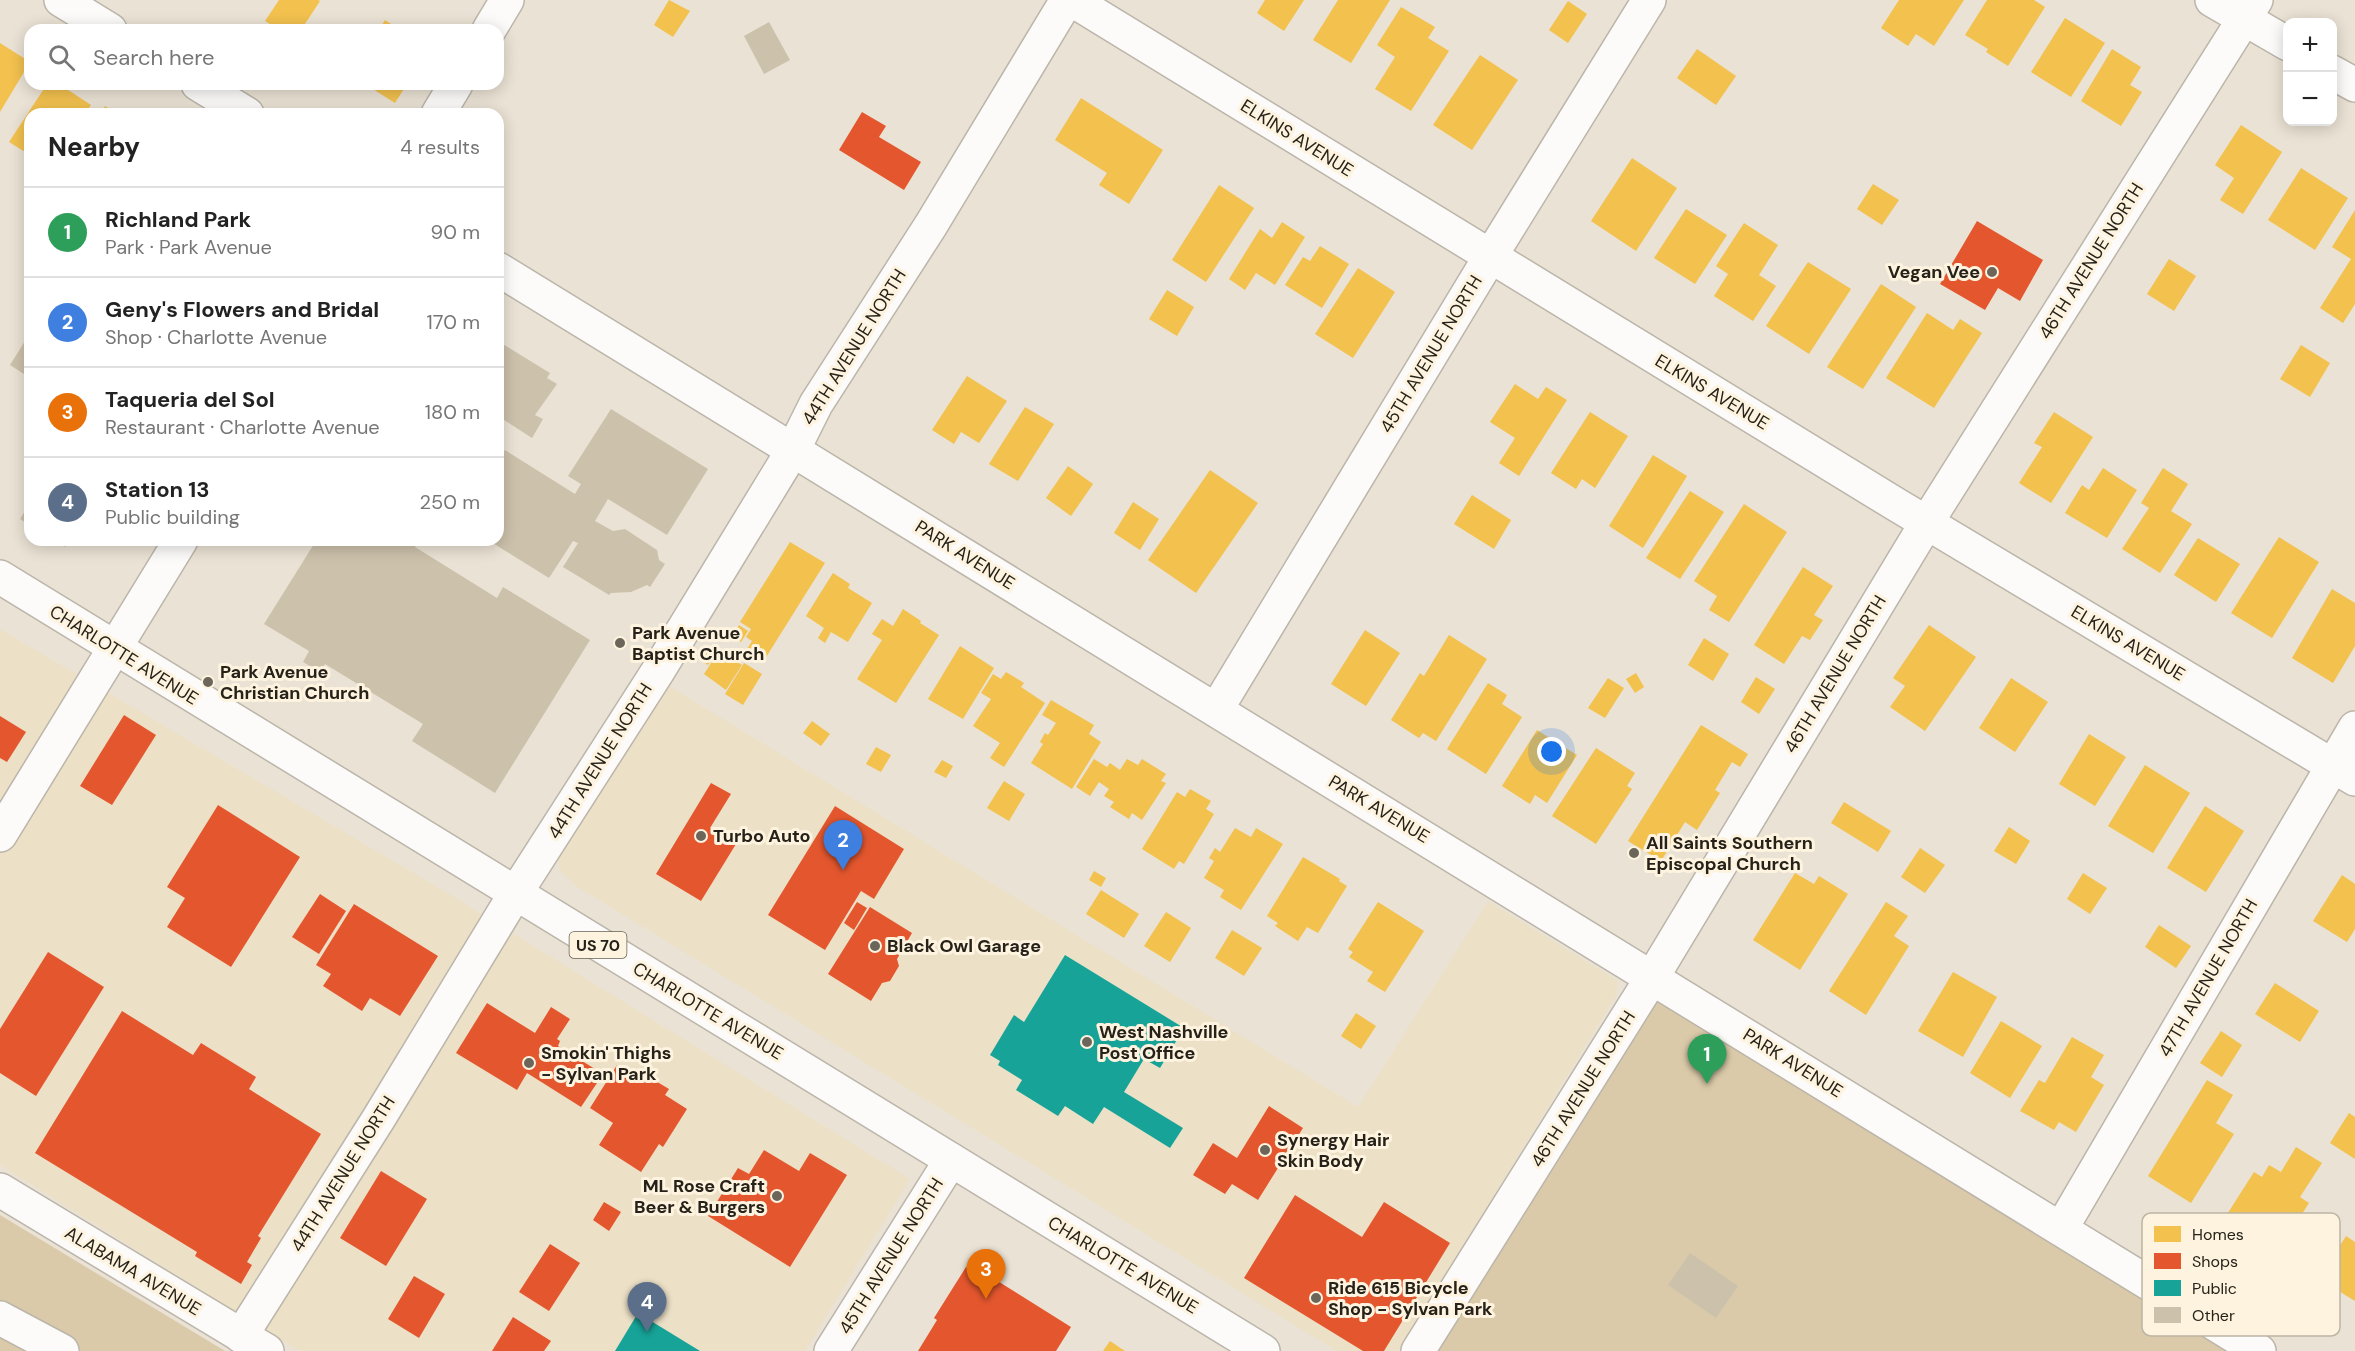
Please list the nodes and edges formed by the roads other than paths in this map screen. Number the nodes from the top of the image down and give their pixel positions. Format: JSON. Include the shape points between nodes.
{"nodes":[{"id":1,"x":61,"y":0,"type":"edge"},
{"id":2,"x":507,"y":0,"type":"edge"},
{"id":3,"x":1067,"y":0,"type":"edge"},
{"id":4,"x":1072,"y":0,"type":"edge"},
{"id":5,"x":1649,"y":0,"type":"edge"},
{"id":6,"x":2212,"y":0,"type":"edge"},
{"id":7,"x":2251,"y":9,"type":"edge"},
{"id":8,"x":103,"y":17,"type":"edge"},
{"id":9,"x":493,"y":24,"type":"edge"},
{"id":10,"x":2283,"y":39,"type":"edge"},
{"id":11,"x":2337,"y":75,"type":"edge"},
{"id":12,"x":2355,"y":85,"type":"edge"},
{"id":13,"x":208,"y":90,"type":"edge"},
{"id":14,"x":452,"y":90,"type":"edge"},
{"id":15,"x":237,"y":108,"type":"edge"},
{"id":16,"x":442,"y":108,"type":"edge"},
{"id":17,"x":1490,"y":257,"type":"junction"},
{"id":18,"x":504,"y":273,"type":"edge"},
{"id":19,"x":793,"y":450,"type":"junction"},
{"id":20,"x":1927,"y":522,"type":"junction"},
{"id":21,"x":177,"y":546,"type":"edge"},
{"id":22,"x":0,"y":577,"type":"edge"},
{"id":23,"x":113,"y":648,"type":"junction"},
{"id":24,"x":1216,"y":710,"type":"junction"},
{"id":25,"x":2355,"y":728,"type":"edge"},
{"id":26,"x":2344,"y":772,"type":"edge"},
{"id":27,"x":0,"y":835,"type":"edge"},
{"id":28,"x":515,"y":894,"type":"junction"},
{"id":29,"x":1653,"y":976,"type":"junction"},
{"id":30,"x":951,"y":1160,"type":"junction"},
{"id":31,"x":0,"y":1190,"type":"edge"},
{"id":32,"x":2061,"y":1229,"type":"junction"},
{"id":33,"x":2142,"y":1279,"type":"edge"},
{"id":34,"x":0,"y":1317,"type":"edge"},
{"id":35,"x":2235,"y":1336,"type":"edge"},
{"id":36,"x":254,"y":1343,"type":"edge"},
{"id":37,"x":62,"y":1351,"type":"edge"},
{"id":38,"x":831,"y":1351,"type":"edge"},
{"id":39,"x":1263,"y":1351,"type":"edge"},
{"id":40,"x":1418,"y":1351,"type":"edge"},
{"id":41,"x":2259,"y":1351,"type":"edge"}],
"edges":[{"from":1,"to":8,"type":"main road"},
{"from":2,"to":9,"type":"main road"},
{"from":3,"to":19,"type":"main road","name":"44TH AVENUE NORTH","via":[[931,225],[821,395]]},
{"from":4,"to":17,"type":"main road","name":"ELKINS AVENUE"},
{"from":5,"to":17,"type":"main road","name":"45TH AVENUE NORTH"},
{"from":6,"to":7,"type":"main road"},
{"from":7,"to":10,"type":"main road"},
{"from":7,"to":20,"type":"main road","name":"46TH AVENUE NORTH"},
{"from":11,"to":12,"type":"main road"},
{"from":13,"to":15,"type":"main road"},
{"from":14,"to":16,"type":"main road"},
{"from":17,"to":20,"type":"main road","name":"ELKINS AVENUE"},
{"from":17,"to":24,"type":"main road","name":"45TH AVENUE NORTH"},
{"from":18,"to":19,"type":"main road","name":"PARK AVENUE"},
{"from":19,"to":24,"type":"main road","name":"PARK AVENUE"},
{"from":19,"to":28,"type":"main road","name":"44TH AVENUE NORTH"},
{"from":20,"to":26,"type":"main road","name":"ELKINS AVENUE"},
{"from":20,"to":29,"type":"main road","name":"46TH AVENUE NORTH"},
{"from":21,"to":23,"type":"main road"},
{"from":22,"to":23,"type":"main road","name":"CHARLOTTE AVENUE","number":"US 70"},
{"from":23,"to":27,"type":"main road"},
{"from":23,"to":28,"type":"main road","name":"CHARLOTTE AVENUE","number":"US 70"},
{"from":24,"to":29,"type":"main road","name":"PARK AVENUE"},
{"from":25,"to":26,"type":"main road","name":"47TH AVENUE NORTH"},
{"from":26,"to":32,"type":"main road","name":"47TH AVENUE NORTH"},
{"from":28,"to":30,"type":"main road","name":"CHARLOTTE AVENUE","number":"US 70"},
{"from":28,"to":36,"type":"main road","name":"44TH AVENUE NORTH"},
{"from":29,"to":32,"type":"main road","name":"PARK AVENUE"},
{"from":29,"to":40,"type":"main road","name":"46TH AVENUE NORTH"},
{"from":30,"to":38,"type":"main road","name":"45TH AVENUE NORTH"},
{"from":30,"to":39,"type":"main road","name":"CHARLOTTE AVENUE","number":"US 70"},
{"from":31,"to":36,"type":"main road","name":"ALABAMA AVENUE"},
{"from":32,"to":33,"type":"main road","name":"PARK AVENUE"},
{"from":34,"to":37,"type":"main road"},
{"from":35,"to":41,"type":"main road","name":"PARK AVENUE"}]}
